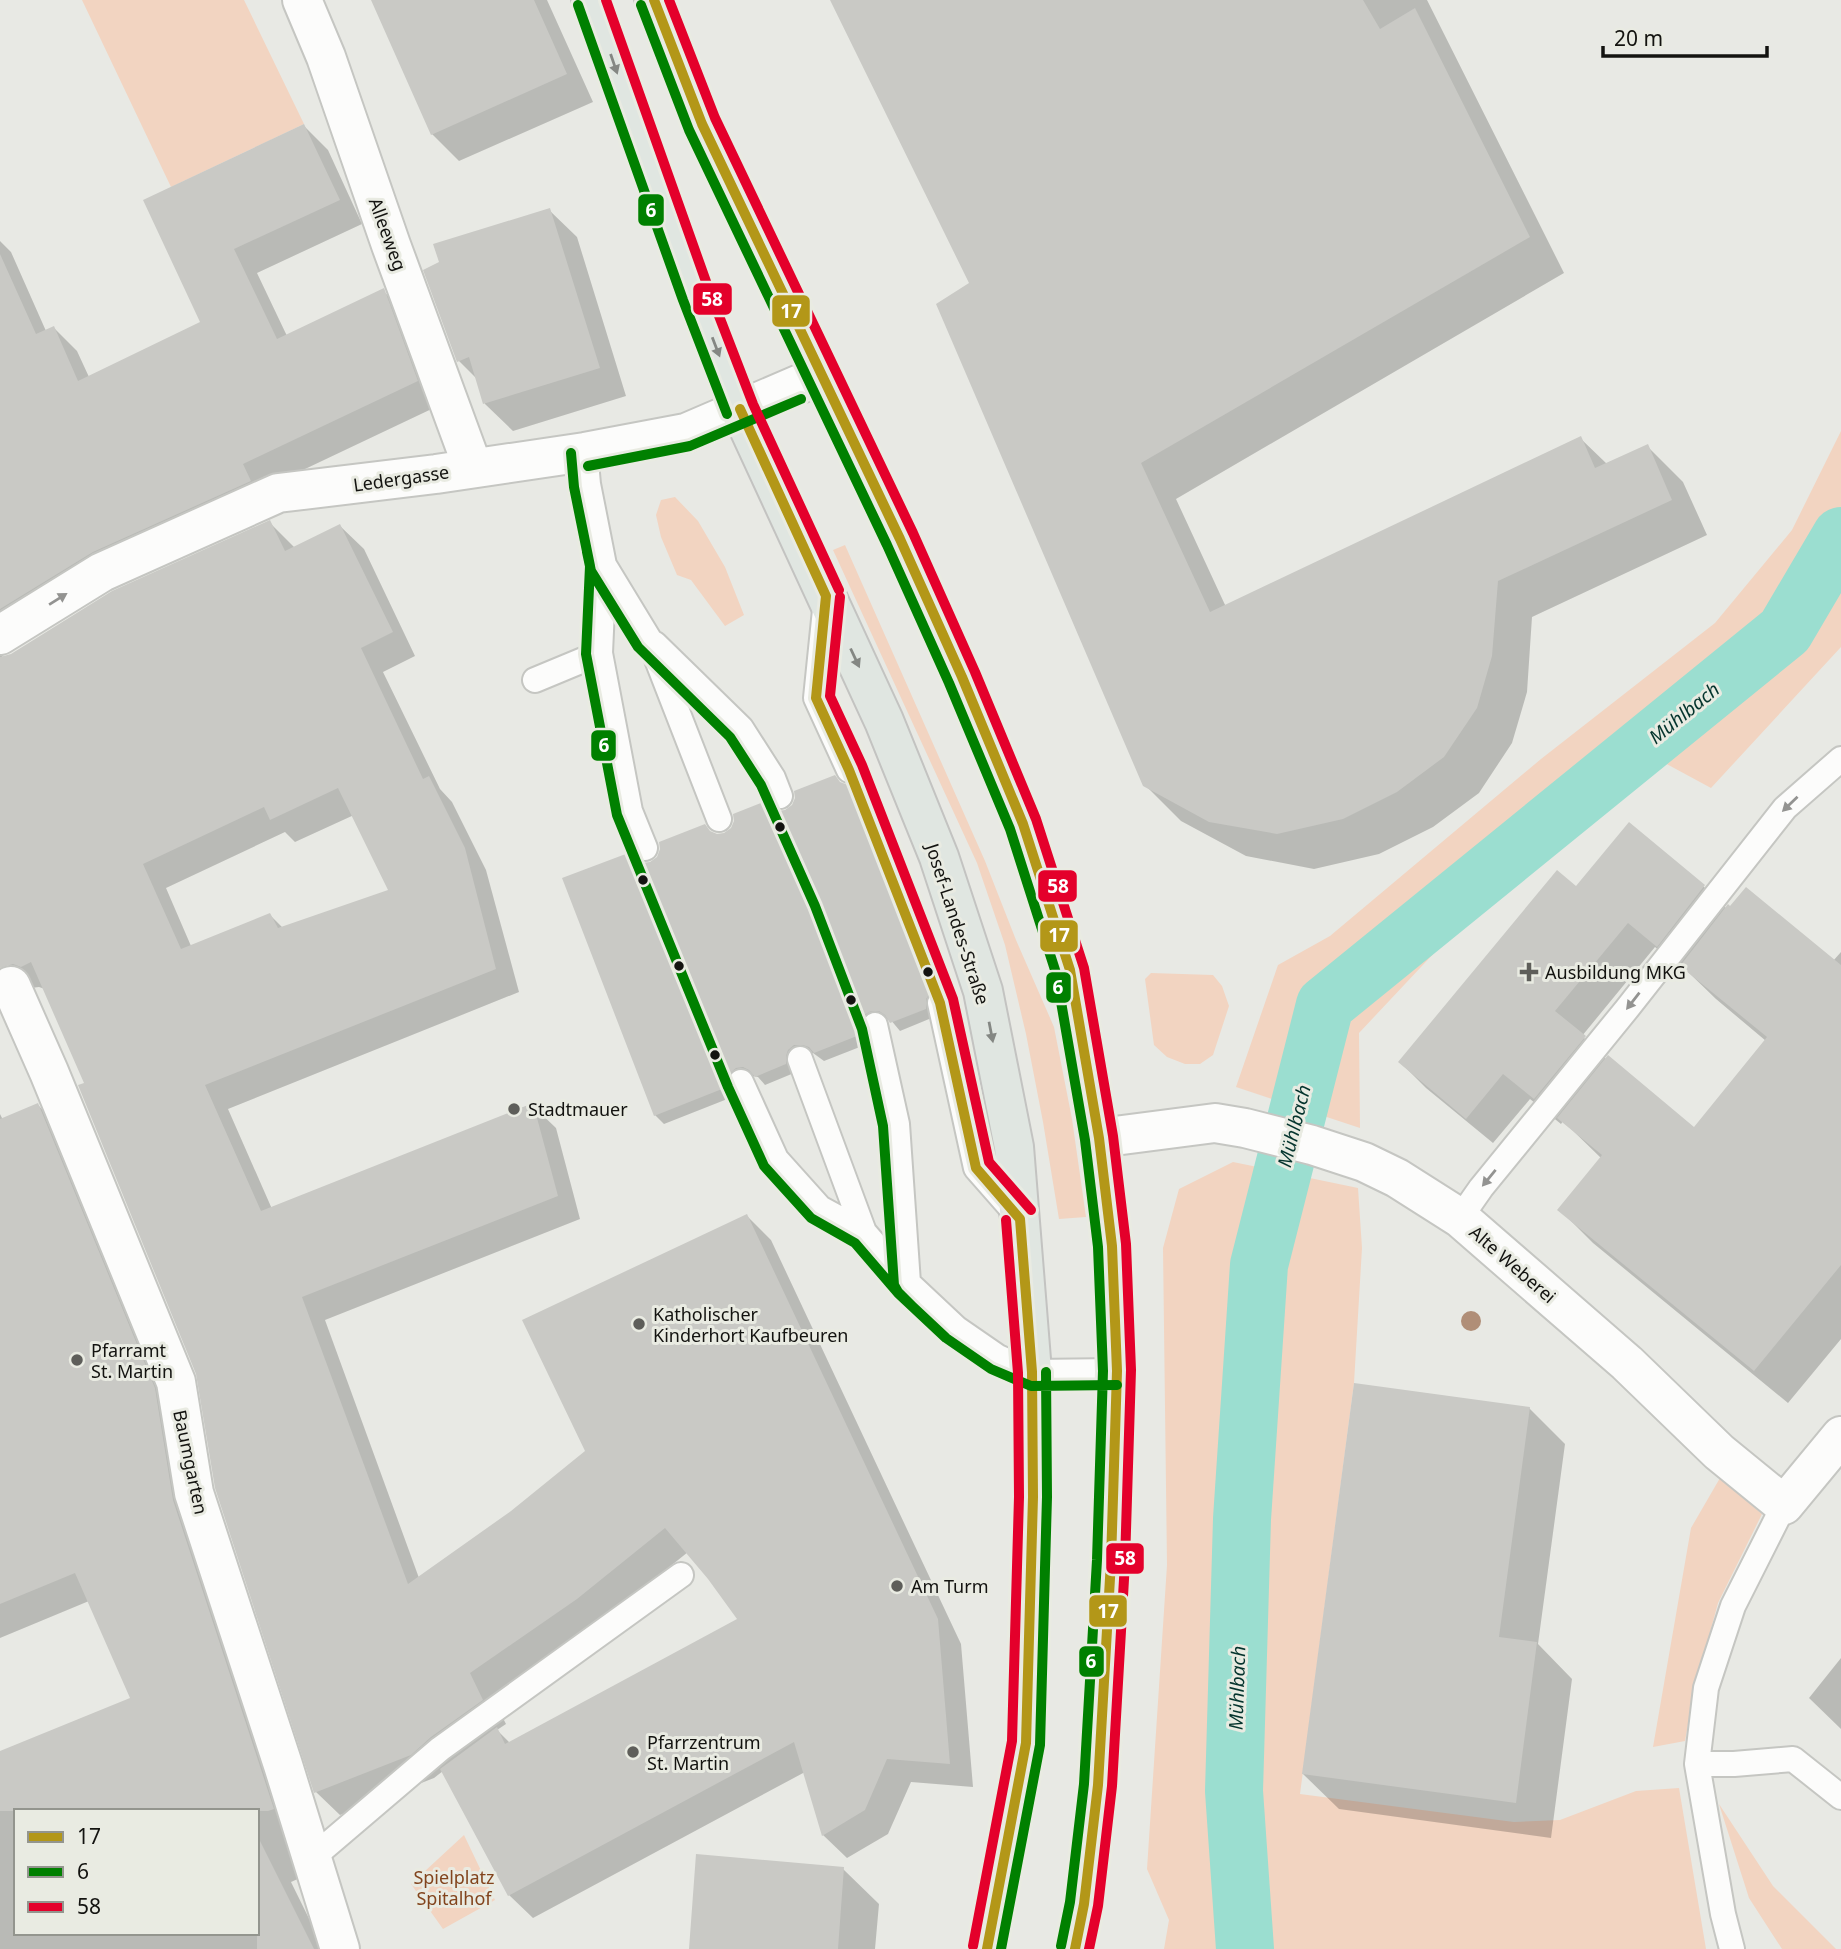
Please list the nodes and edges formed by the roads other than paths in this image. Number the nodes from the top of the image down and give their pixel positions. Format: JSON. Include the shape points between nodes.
{"nodes":[{"id":1,"x":302,"y":0,"type":"edge"},
{"id":2,"x":591,"y":0,"type":"edge"},
{"id":3,"x":654,"y":0,"type":"edge"},
{"id":4,"x":821,"y":374,"type":"junction"},
{"id":5,"x":740,"y":409,"type":"junction"},
{"id":6,"x":585,"y":452,"type":"junction"},
{"id":7,"x":473,"y":468,"type":"junction"},
{"id":8,"x":604,"y":565,"type":"junction"},
{"id":9,"x":826,"y":596,"type":"junction"},
{"id":10,"x":0,"y":635,"type":"edge"},
{"id":11,"x":649,"y":639,"type":"junction"},
{"id":12,"x":600,"y":653,"type":"junction"},
{"id":13,"x":535,"y":680,"type":"dead end"},
{"id":14,"x":1841,"y":759,"type":"edge"},
{"id":15,"x":849,"y":770,"type":"dead end"},
{"id":16,"x":780,"y":796,"type":"dead end"},
{"id":17,"x":719,"y":819,"type":"dead end"},
{"id":18,"x":645,"y":848,"type":"dead end"},
{"id":19,"x":11,"y":986,"type":"dead end"},
{"id":20,"x":940,"y":1003,"type":"dead end"},
{"id":21,"x":874,"y":1025,"type":"dead end"},
{"id":22,"x":800,"y":1059,"type":"dead end"},
{"id":23,"x":741,"y":1082,"type":"dead end"},
{"id":24,"x":1099,"y":1138,"type":"junction"},
{"id":25,"x":1020,"y":1219,"type":"junction"},
{"id":26,"x":1460,"y":1219,"type":"junction"},
{"id":27,"x":864,"y":1232,"type":"junction"},
{"id":28,"x":908,"y":1283,"type":"junction"},
{"id":29,"x":1117,"y":1371,"type":"junction"},
{"id":30,"x":1032,"y":1372,"type":"junction"},
{"id":31,"x":1841,"y":1437,"type":"edge"},
{"id":32,"x":1784,"y":1505,"type":"junction"},
{"id":33,"x":681,"y":1575,"type":"dead end"},
{"id":34,"x":1697,"y":1764,"type":"junction"},
{"id":35,"x":1841,"y":1797,"type":"edge"},
{"id":36,"x":312,"y":1858,"type":"junction"},
{"id":37,"x":340,"y":1949,"type":"edge"},
{"id":38,"x":988,"y":1949,"type":"edge"},
{"id":39,"x":1075,"y":1949,"type":"edge"},
{"id":40,"x":1732,"y":1949,"type":"edge"}],
"edges":[{"from":1,"to":7,"type":"street","name":"Alleeweg"},
{"from":2,"to":5,"type":"main road","name":"Josef-Landes-Straße","one_way":true},
{"from":3,"to":4,"type":"main road","via":[[702,124]]},
{"from":4,"to":5,"type":"street","name":"Ledergasse"},
{"from":4,"to":24,"type":"main road","via":[[962,677],[1023,824],[1070,970]]},
{"from":5,"to":6,"type":"street","name":"Ledergasse","via":[[686,433]]},
{"from":5,"to":9,"type":"main road","name":"Josef-Landes-Straße"},
{"from":6,"to":7,"type":"street","name":"Ledergasse"},
{"from":6,"to":8,"type":"lane"},
{"from":10,"to":7,"type":"street","name":"Ledergasse","one_way":true,"via":[[103,572],[278,493]]},
{"from":8,"to":11,"type":"lane"},
{"from":8,"to":12,"type":"lane"},
{"from":9,"to":15,"type":"lane","via":[[816,698]]},
{"from":9,"to":25,"type":"main road","name":"Josef-Landes-Straße","one_way":true,"via":[[934,845],[983,991],[1014,1147]]},
{"from":11,"to":16,"type":"lane","via":[[741,727]]},
{"from":11,"to":17,"type":"lane"},
{"from":12,"to":13,"type":"lane"},
{"from":12,"to":18,"type":"lane","via":[[630,811]]},
{"from":14,"to":26,"type":"lane","one_way":true,"via":[[1785,808]]},
{"from":19,"to":36,"type":"street","name":"Baumgarten","via":[[176,1382],[194,1493]]},
{"from":20,"to":25,"type":"lane","via":[[976,1168]]},
{"from":21,"to":28,"type":"lane","via":[[897,1124]]},
{"from":22,"to":27,"type":"lane"},
{"from":23,"to":27,"type":"lane","via":[[776,1158],[820,1208]]},
{"from":24,"to":26,"type":"street","name":"Alte Weberei","via":[[1215,1124],[1245,1128],[1364,1162]]},
{"from":24,"to":29,"type":"main road","via":[[1112,1245]]},
{"from":25,"to":30,"type":"main road","name":"Josef-Landes-Straße"},
{"from":26,"to":32,"type":"street","name":"Alte Weberei"},
{"from":27,"to":28,"type":"lane"},
{"from":28,"to":30,"type":"lane","via":[[956,1328],[998,1357]]},
{"from":29,"to":30,"type":"lane"},
{"from":29,"to":39,"type":"main road","via":[[1098,1785]]},
{"from":30,"to":38,"type":"main road","name":"Josef-Landes-Straße","via":[[1026,1743]]},
{"from":31,"to":32,"type":"street"},
{"from":32,"to":34,"type":"lane","via":[[1732,1606],[1706,1688]]},
{"from":33,"to":36,"type":"lane","via":[[440,1749]]},
{"from":34,"to":35,"type":"lane","via":[[1793,1759]]},
{"from":34,"to":40,"type":"lane"},
{"from":36,"to":37,"type":"street","name":"Baumgarten"}]}
